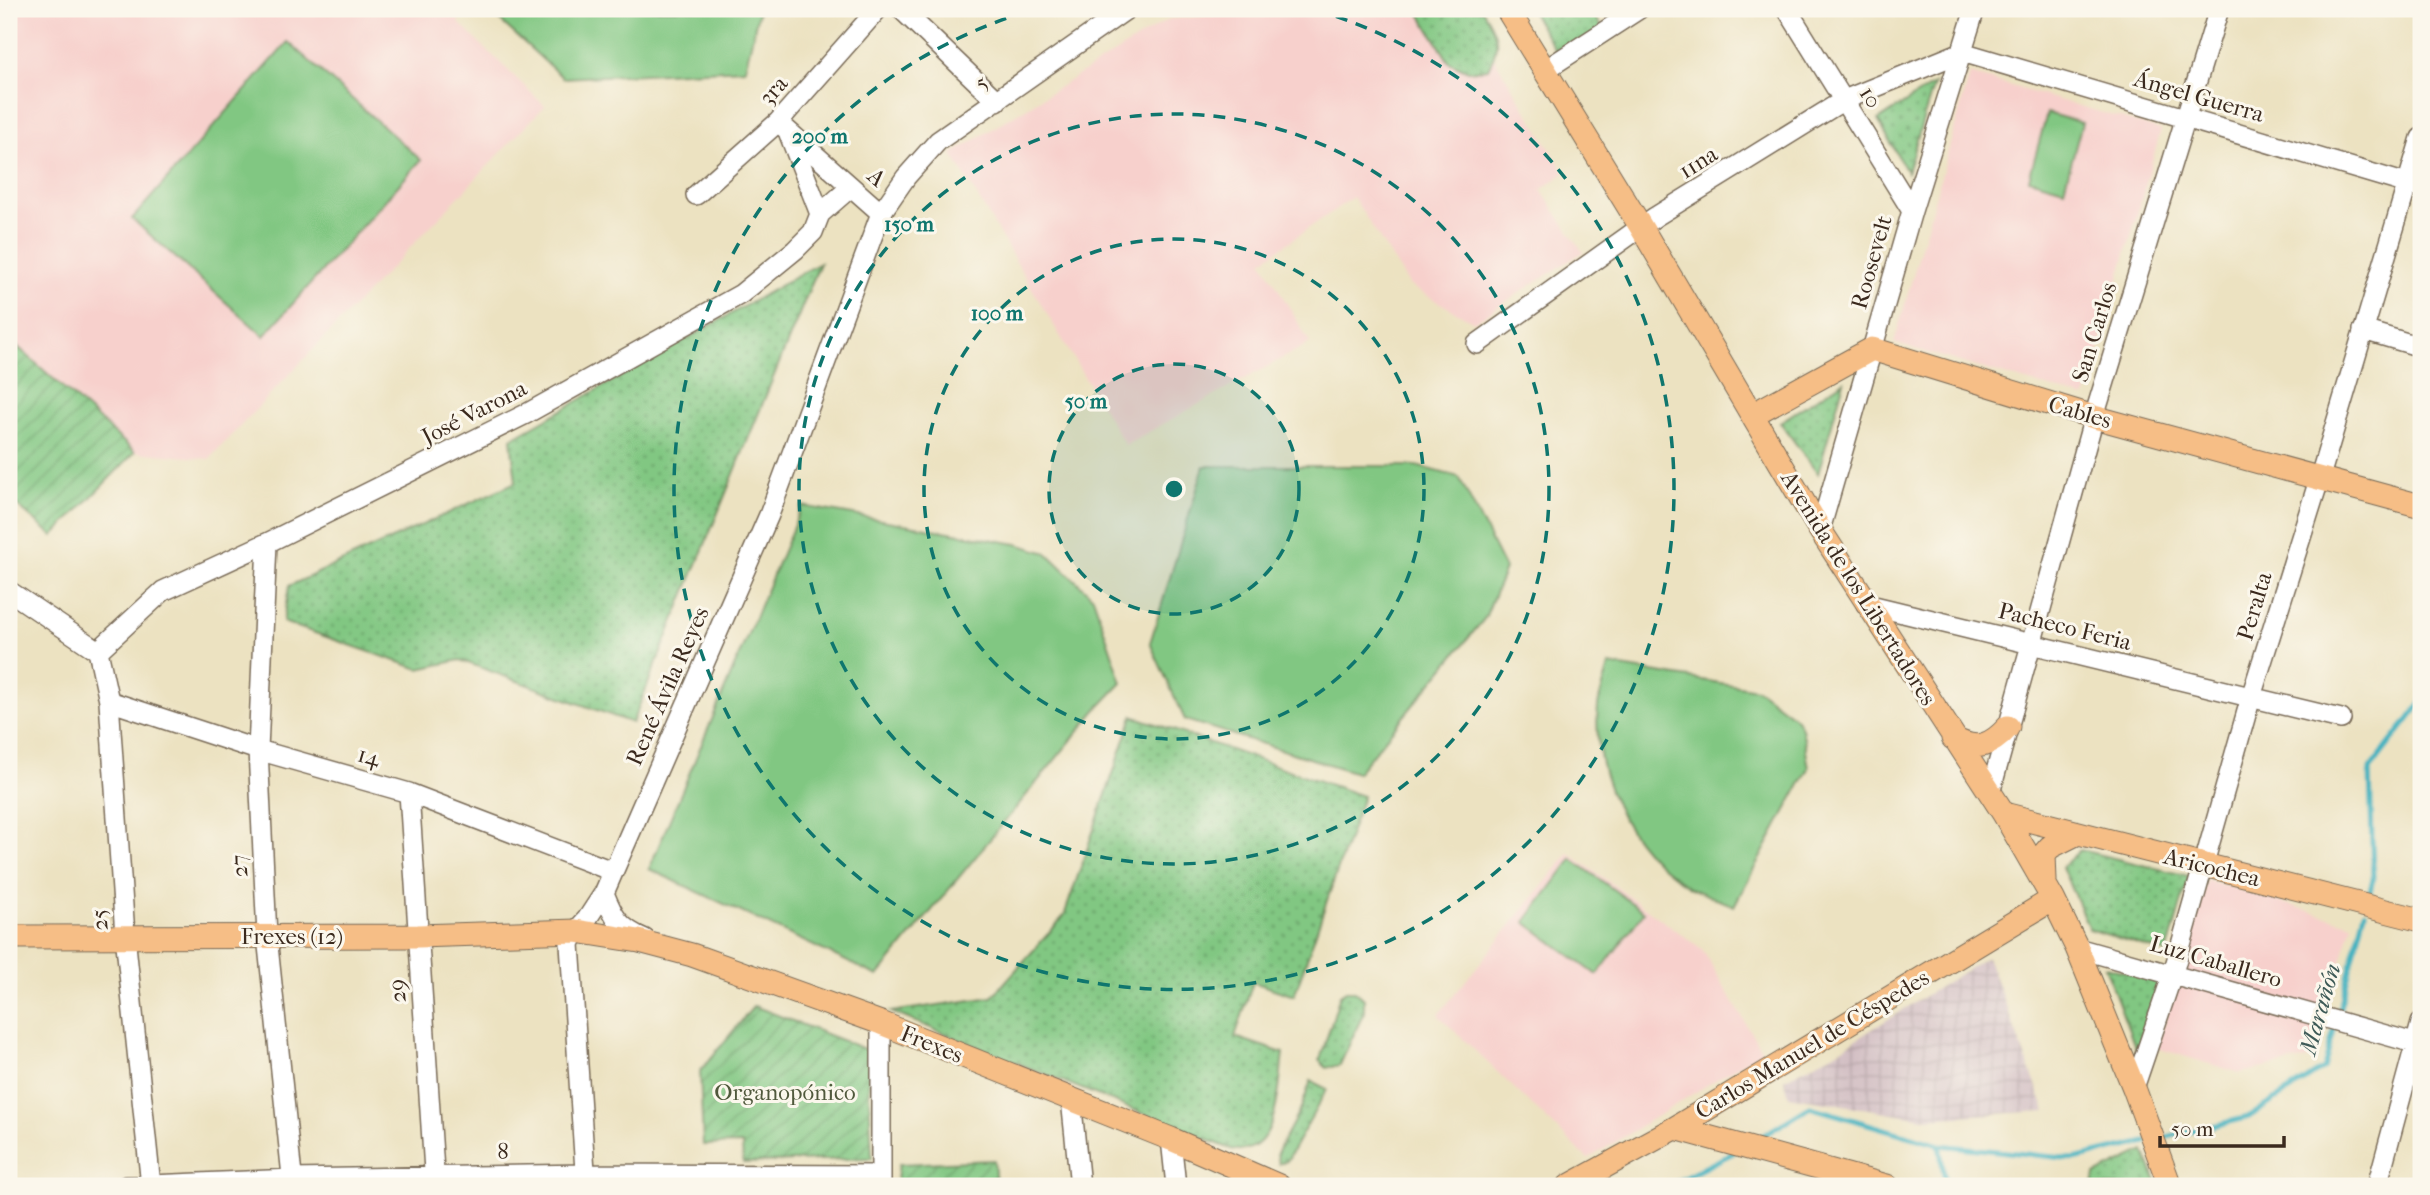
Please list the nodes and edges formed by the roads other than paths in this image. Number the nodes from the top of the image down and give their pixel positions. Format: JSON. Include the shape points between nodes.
{"nodes":[{"id":1,"x":878,"y":9,"type":"edge"},
{"id":2,"x":901,"y":9,"type":"edge"},
{"id":3,"x":1127,"y":9,"type":"edge"},
{"id":4,"x":1507,"y":9,"type":"edge"},
{"id":5,"x":1639,"y":9,"type":"edge"},
{"id":6,"x":1787,"y":9,"type":"edge"},
{"id":7,"x":1975,"y":9,"type":"edge"},
{"id":8,"x":2219,"y":9,"type":"edge"},
{"id":9,"x":1962,"y":52,"type":"junction"},
{"id":10,"x":1545,"y":70,"type":"junction"},
{"id":11,"x":1844,"y":100,"type":"junction"},
{"id":12,"x":997,"y":101,"type":"junction"},
{"id":13,"x":2186,"y":117,"type":"junction"},
{"id":14,"x":782,"y":126,"type":"junction"},
{"id":15,"x":2421,"y":138,"type":"edge"},
{"id":16,"x":2414,"y":186,"type":"edge"},
{"id":17,"x":850,"y":187,"type":"junction"},
{"id":18,"x":696,"y":195,"type":"dead end"},
{"id":19,"x":1912,"y":211,"type":"junction"},
{"id":20,"x":881,"y":213,"type":"junction"},
{"id":21,"x":820,"y":214,"type":"junction"},
{"id":22,"x":1641,"y":227,"type":"junction"},
{"id":23,"x":2363,"y":330,"type":"junction"},
{"id":24,"x":1477,"y":344,"type":"dead end"},
{"id":25,"x":2421,"y":347,"type":"edge"},
{"id":26,"x":1872,"y":349,"type":"junction"},
{"id":27,"x":1752,"y":415,"type":"junction"},
{"id":28,"x":2094,"y":417,"type":"junction"},
{"id":29,"x":2319,"y":480,"type":"junction"},
{"id":30,"x":2421,"y":506,"type":"edge"},
{"id":31,"x":1819,"y":530,"type":"junction"},
{"id":32,"x":267,"y":543,"type":"junction"},
{"id":33,"x":9,"y":591,"type":"edge"},
{"id":34,"x":1867,"y":604,"type":"junction"},
{"id":35,"x":2031,"y":642,"type":"junction"},
{"id":36,"x":97,"y":651,"type":"junction"},
{"id":37,"x":2252,"y":697,"type":"junction"},
{"id":38,"x":109,"y":701,"type":"junction"},
{"id":39,"x":2341,"y":719,"type":"dead end"},
{"id":40,"x":2008,"y":727,"type":"junction"},
{"id":41,"x":1953,"y":738,"type":"junction"},
{"id":42,"x":258,"y":750,"type":"junction"},
{"id":43,"x":409,"y":793,"type":"junction"},
{"id":44,"x":1990,"y":793,"type":"junction"},
{"id":45,"x":2004,"y":814,"type":"junction"},
{"id":46,"x":2078,"y":832,"type":"junction"},
{"id":47,"x":2205,"y":865,"type":"junction"},
{"id":48,"x":612,"y":871,"type":"junction"},
{"id":49,"x":2049,"y":891,"type":"junction"},
{"id":50,"x":604,"y":893,"type":"junction"},
{"id":51,"x":2412,"y":917,"type":"edge"},
{"id":52,"x":576,"y":931,"type":"junction"},
{"id":53,"x":125,"y":935,"type":"junction"},
{"id":54,"x":267,"y":936,"type":"junction"},
{"id":55,"x":418,"y":936,"type":"junction"},
{"id":56,"x":9,"y":937,"type":"edge"},
{"id":57,"x":665,"y":947,"type":"junction"},
{"id":58,"x":2077,"y":948,"type":"junction"},
{"id":59,"x":2173,"y":974,"type":"junction"},
{"id":60,"x":881,"y":1023,"type":"junction"},
{"id":61,"x":2421,"y":1023,"type":"edge"},
{"id":62,"x":2419,"y":1044,"type":"edge"},
{"id":63,"x":2134,"y":1088,"type":"junction"},
{"id":64,"x":1723,"y":1098,"type":"junction"},
{"id":65,"x":1070,"y":1099,"type":"junction"},
{"id":66,"x":1675,"y":1128,"type":"junction"},
{"id":67,"x":1171,"y":1139,"type":"junction"},
{"id":68,"x":1718,"y":1140,"type":"junction"},
{"id":69,"x":585,"y":1180,"type":"edge"},
{"id":70,"x":1837,"y":1180,"type":"edge"},
{"id":71,"x":881,"y":1181,"type":"edge"},
{"id":72,"x":293,"y":1182,"type":"edge"},
{"id":73,"x":434,"y":1182,"type":"edge"},
{"id":74,"x":2169,"y":1182,"type":"edge"},
{"id":75,"x":151,"y":1185,"type":"edge"},
{"id":76,"x":126,"y":1186,"type":"edge"},
{"id":77,"x":1080,"y":1186,"type":"edge"},
{"id":78,"x":1176,"y":1186,"type":"edge"},
{"id":79,"x":1279,"y":1186,"type":"edge"},
{"id":80,"x":1569,"y":1186,"type":"edge"},
{"id":81,"x":1887,"y":1186,"type":"edge"},
{"id":82,"x":2376,"y":1186,"type":"edge"}],
"edges":[{"from":1,"to":14,"type":"street","name":"3ra"},
{"from":2,"to":12,"type":"street"},
{"from":3,"to":12,"type":"street","name":"5"},
{"from":4,"to":10,"type":"main road","name":"Avenida de los Libertadores"},
{"from":5,"to":10,"type":"street"},
{"from":6,"to":11,"type":"street","name":"10"},
{"from":7,"to":9,"type":"street","name":"Roosevelt"},
{"from":8,"to":13,"type":"street","name":"San Carlos"},
{"from":9,"to":11,"type":"street","name":"11na"},
{"from":9,"to":13,"type":"street","name":"Ángel Guerra"},
{"from":9,"to":19,"type":"street","name":"Roosevelt"},
{"from":10,"to":22,"type":"main road","name":"Avenida de los Libertadores"},
{"from":11,"to":19,"type":"street","name":"10"},
{"from":11,"to":22,"type":"street","name":"11na"},
{"from":12,"to":20,"type":"street","name":"5","via":[[938,141]]},
{"from":13,"to":16,"type":"street","name":"Ángel Guerra"},
{"from":13,"to":28,"type":"street","name":"San Carlos"},
{"from":14,"to":17,"type":"street","name":"A"},
{"from":14,"to":18,"type":"street","name":"3ra"},
{"from":14,"to":21,"type":"street"},
{"from":15,"to":16,"type":"street","name":"Peralta"},
{"from":16,"to":23,"type":"street","name":"Peralta"},
{"from":17,"to":20,"type":"street","name":"A"},
{"from":17,"to":21,"type":"street","name":"José Varona"},
{"from":19,"to":26,"type":"street","name":"Roosevelt"},
{"from":20,"to":48,"type":"street","name":"René Ávila Reyes","via":[[769,515]]},
{"from":21,"to":32,"type":"street","name":"José Varona","via":[[813,232],[741,294],[526,415]]},
{"from":22,"to":24,"type":"street","name":"11na"},
{"from":22,"to":27,"type":"main road","name":"Avenida de los Libertadores"},
{"from":23,"to":25,"type":"street"},
{"from":23,"to":29,"type":"street","name":"Peralta"},
{"from":26,"to":27,"type":"main road"},
{"from":26,"to":28,"type":"main road","name":"Cables"},
{"from":26,"to":31,"type":"street","name":"Roosevelt"},
{"from":27,"to":31,"type":"main road","name":"Avenida de los Libertadores"},
{"from":28,"to":29,"type":"main road","name":"Cables"},
{"from":28,"to":35,"type":"street","name":"San Carlos"},
{"from":29,"to":30,"type":"main road","name":"Cables"},
{"from":29,"to":37,"type":"street","name":"Peralta"},
{"from":31,"to":34,"type":"main road","name":"Avenida de los Libertadores"},
{"from":32,"to":36,"type":"street","name":"José Varona","via":[[163,591]]},
{"from":32,"to":42,"type":"street","name":"27"},
{"from":33,"to":36,"type":"street"},
{"from":34,"to":35,"type":"street","name":"Pacheco Feria"},
{"from":34,"to":41,"type":"main road","name":"Avenida de los Libertadores"},
{"from":35,"to":37,"type":"street","name":"Pacheco Feria"},
{"from":35,"to":40,"type":"street","name":"San Carlos"},
{"from":36,"to":38,"type":"street","name":"25"},
{"from":37,"to":39,"type":"street","name":"Pacheco Feria"},
{"from":37,"to":47,"type":"street","name":"Peralta"},
{"from":38,"to":42,"type":"street","name":"14"},
{"from":38,"to":53,"type":"street","name":"25"},
{"from":40,"to":41,"type":"main road","via":[[1979,746],[1966,746]]},
{"from":40,"to":44,"type":"street","name":"San Carlos"},
{"from":41,"to":44,"type":"main road","name":"Avenida de los Libertadores"},
{"from":42,"to":43,"type":"street","name":"14"},
{"from":42,"to":54,"type":"street","name":"27"},
{"from":43,"to":48,"type":"street","name":"14"},
{"from":43,"to":55,"type":"street","name":"29"},
{"from":44,"to":45,"type":"main road","name":"Avenida de los Libertadores"},
{"from":45,"to":46,"type":"main road","name":"Aricochea"},
{"from":45,"to":49,"type":"main road","name":"Avenida de los Libertadores"},
{"from":46,"to":47,"type":"main road","name":"Aricochea"},
{"from":46,"to":49,"type":"main road","via":[[2044,854]]},
{"from":47,"to":51,"type":"main road","name":"Aricochea"},
{"from":47,"to":59,"type":"street","name":"Peralta"},
{"from":48,"to":50,"type":"street","name":"René Ávila Reyes"},
{"from":49,"to":58,"type":"main road","name":"Avenida de los Libertadores"},
{"from":49,"to":64,"type":"main road","name":"Carlos Manuel de Céspedes"},
{"from":50,"to":52,"type":"street","name":"René Ávila Reyes"},
{"from":50,"to":57,"type":"street","via":[[626,931]]},
{"from":52,"to":55,"type":"main road","name":"Frexes (12)"},
{"from":52,"to":57,"type":"main road","name":"Frexes"},
{"from":52,"to":69,"type":"street","name":"René Ávila Reyes","via":[[570,944]]},
{"from":53,"to":54,"type":"main road","name":"Frexes (12)"},
{"from":53,"to":56,"type":"main road","name":"Frexes (12)"},
{"from":53,"to":75,"type":"street","name":"25"},
{"from":54,"to":55,"type":"main road","name":"Frexes (12)"},
{"from":54,"to":72,"type":"street","name":"27"},
{"from":55,"to":73,"type":"street","name":"29"},
{"from":57,"to":60,"type":"main road","name":"Frexes"},
{"from":58,"to":59,"type":"street","name":"Luz Caballero"},
{"from":58,"to":63,"type":"main road","name":"Avenida de los Libertadores"},
{"from":59,"to":62,"type":"street","name":"Luz Caballero"},
{"from":59,"to":63,"type":"street","name":"Peralta"},
{"from":60,"to":65,"type":"main road","name":"Frexes"},
{"from":60,"to":71,"type":"street"},
{"from":61,"to":62,"type":"street"},
{"from":62,"to":82,"type":"street"},
{"from":63,"to":74,"type":"main road","name":"Avenida de los Libertadores"},
{"from":64,"to":66,"type":"main road","name":"Carlos Manuel de Céspedes"},
{"from":64,"to":68,"type":"main road"},
{"from":65,"to":67,"type":"main road","name":"Frexes"},
{"from":65,"to":77,"type":"street"},
{"from":66,"to":68,"type":"main road"},
{"from":66,"to":80,"type":"main road","name":"Carlos Manuel de Céspedes"},
{"from":67,"to":78,"type":"street"},
{"from":67,"to":79,"type":"main road","name":"Frexes"},
{"from":68,"to":70,"type":"main road","via":[[1780,1157]]},
{"from":69,"to":71,"type":"street","name":"8"},
{"from":69,"to":73,"type":"street","name":"8"},
{"from":70,"to":81,"type":"main road"},
{"from":72,"to":73,"type":"street","name":"8"},
{"from":72,"to":75,"type":"street","name":"8"},
{"from":75,"to":76,"type":"street","name":"8"}]}
